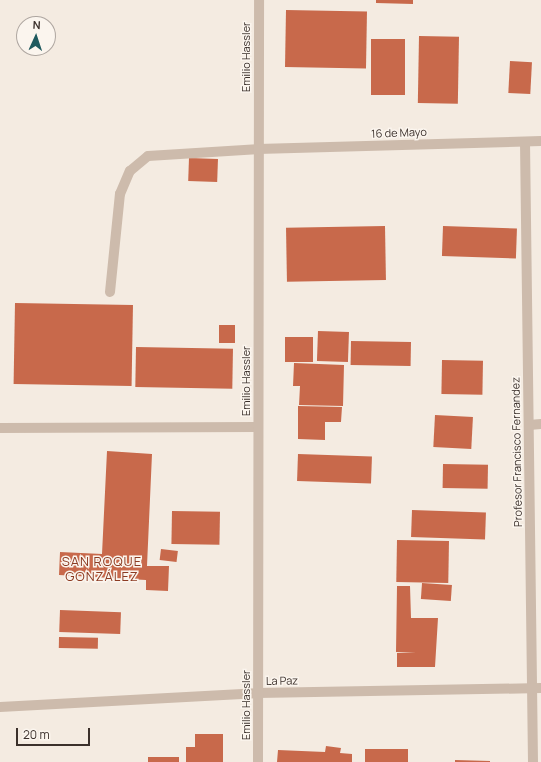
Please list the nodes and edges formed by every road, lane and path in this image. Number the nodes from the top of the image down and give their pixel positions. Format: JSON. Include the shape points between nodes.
{"nodes":[{"id":1,"x":259,"y":0,"type":"edge"},
{"id":2,"x":541,"y":141,"type":"edge"},
{"id":3,"x":525,"y":142,"type":"junction"},
{"id":4,"x":258,"y":149,"type":"junction"},
{"id":5,"x":110,"y":292,"type":"dead end"},
{"id":6,"x":529,"y":424,"type":"junction"},
{"id":7,"x":541,"y":424,"type":"edge"},
{"id":8,"x":258,"y":427,"type":"junction"},
{"id":9,"x":0,"y":428,"type":"edge"},
{"id":10,"x":537,"y":688,"type":"edge"},
{"id":11,"x":258,"y":694,"type":"junction"},
{"id":12,"x":0,"y":707,"type":"edge"},
{"id":13,"x":258,"y":762,"type":"edge"},
{"id":14,"x":533,"y":762,"type":"edge"}],
"edges":[{"from":1,"to":4,"type":"street","name":"Emilio Hassler"},
{"from":2,"to":3,"type":"street","name":"16 de Mayo"},
{"from":3,"to":4,"type":"street","name":"16 de Mayo"},
{"from":3,"to":6,"type":"street","name":"Profesor Francisco Fernandez"},
{"from":4,"to":5,"type":"street","name":"16 de Mayo","via":[[148,156],[130,172],[120,194]]},
{"from":4,"to":8,"type":"street","name":"Emilio Hassler"},
{"from":6,"to":7,"type":"street"},
{"from":6,"to":10,"type":"street","name":"Profesor Francisco Fernandez"},
{"from":8,"to":9,"type":"street"},
{"from":8,"to":11,"type":"street","name":"Emilio Hassler"},
{"from":10,"to":11,"type":"street","name":"La Paz"},
{"from":10,"to":14,"type":"street","name":"Profesor Francisco Fernandez"},
{"from":11,"to":12,"type":"street","name":"La Paz"},
{"from":11,"to":13,"type":"street","name":"Emilio Hassler"}]}
